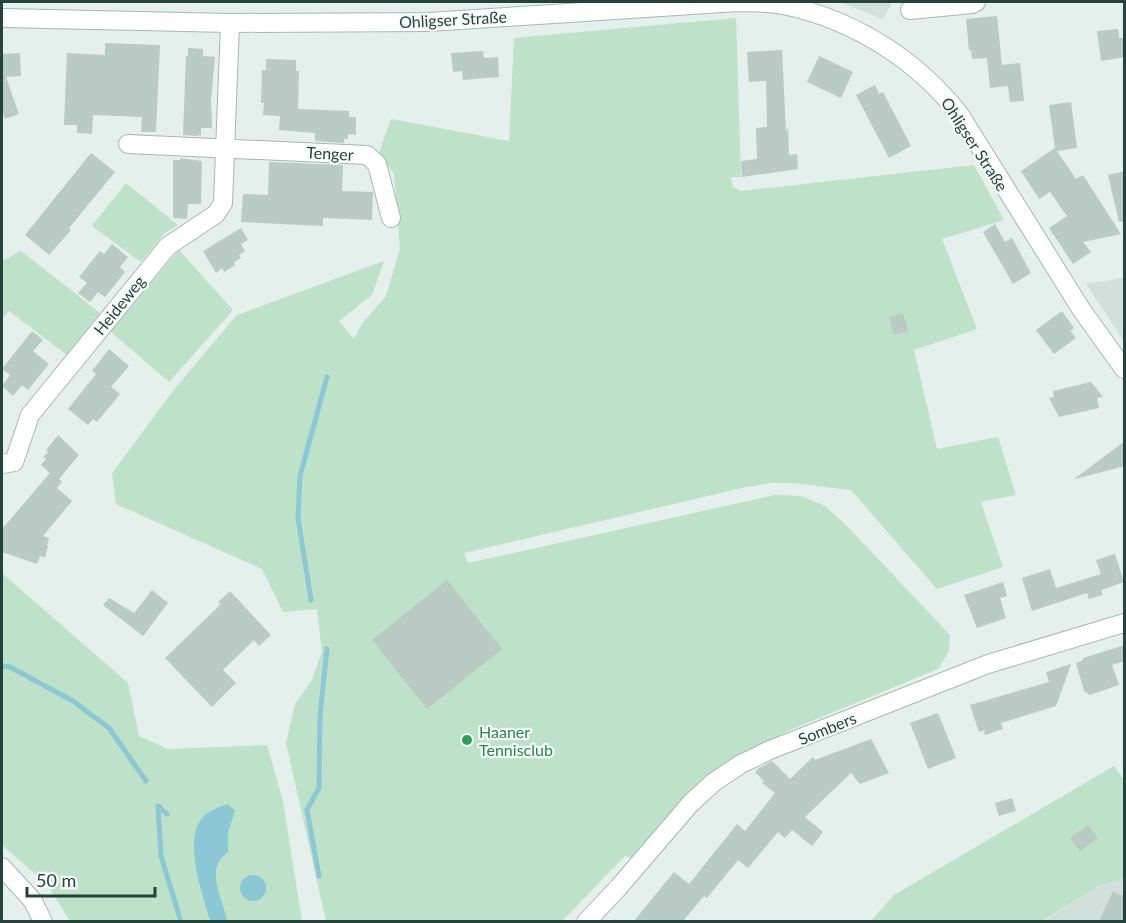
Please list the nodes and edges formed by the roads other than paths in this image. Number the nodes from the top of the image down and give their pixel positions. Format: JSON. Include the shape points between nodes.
{"nodes":[{"id":1,"x":976,"y":2,"type":"edge"},
{"id":2,"x":910,"y":10,"type":"dead end"},
{"id":3,"x":2,"y":18,"type":"edge"},
{"id":4,"x":230,"y":23,"type":"junction"},
{"id":5,"x":128,"y":144,"type":"dead end"},
{"id":6,"x":224,"y":147,"type":"junction"},
{"id":7,"x":390,"y":218,"type":"dead end"},
{"id":8,"x":1125,"y":369,"type":"edge"},
{"id":9,"x":2,"y":464,"type":"edge"},
{"id":10,"x":1125,"y":623,"type":"edge"},
{"id":11,"x":2,"y":867,"type":"edge"},
{"id":12,"x":43,"y":921,"type":"edge"},
{"id":13,"x":586,"y":921,"type":"edge"}],
"edges":[{"from":1,"to":2,"type":"street"},
{"from":3,"to":4,"type":"street","name":"Ohligser Straße"},
{"from":4,"to":6,"type":"street","name":"Heideweg"},
{"from":4,"to":8,"type":"street","name":"Ohligser Straße","via":[[429,22],[738,2],[787,5],[822,15],[890,50],[944,95],[1081,309]]},
{"from":5,"to":6,"type":"street"},
{"from":6,"to":7,"type":"street","name":"Tenger","via":[[367,155],[377,164]]},
{"from":6,"to":9,"type":"street","name":"Heideweg","via":[[223,204],[216,214],[168,246],[30,415],[14,462]]},
{"from":10,"to":13,"type":"street","name":"Sombers","via":[[988,664],[741,764],[691,803]]},
{"from":11,"to":12,"type":"street","via":[[33,901]]}]}
